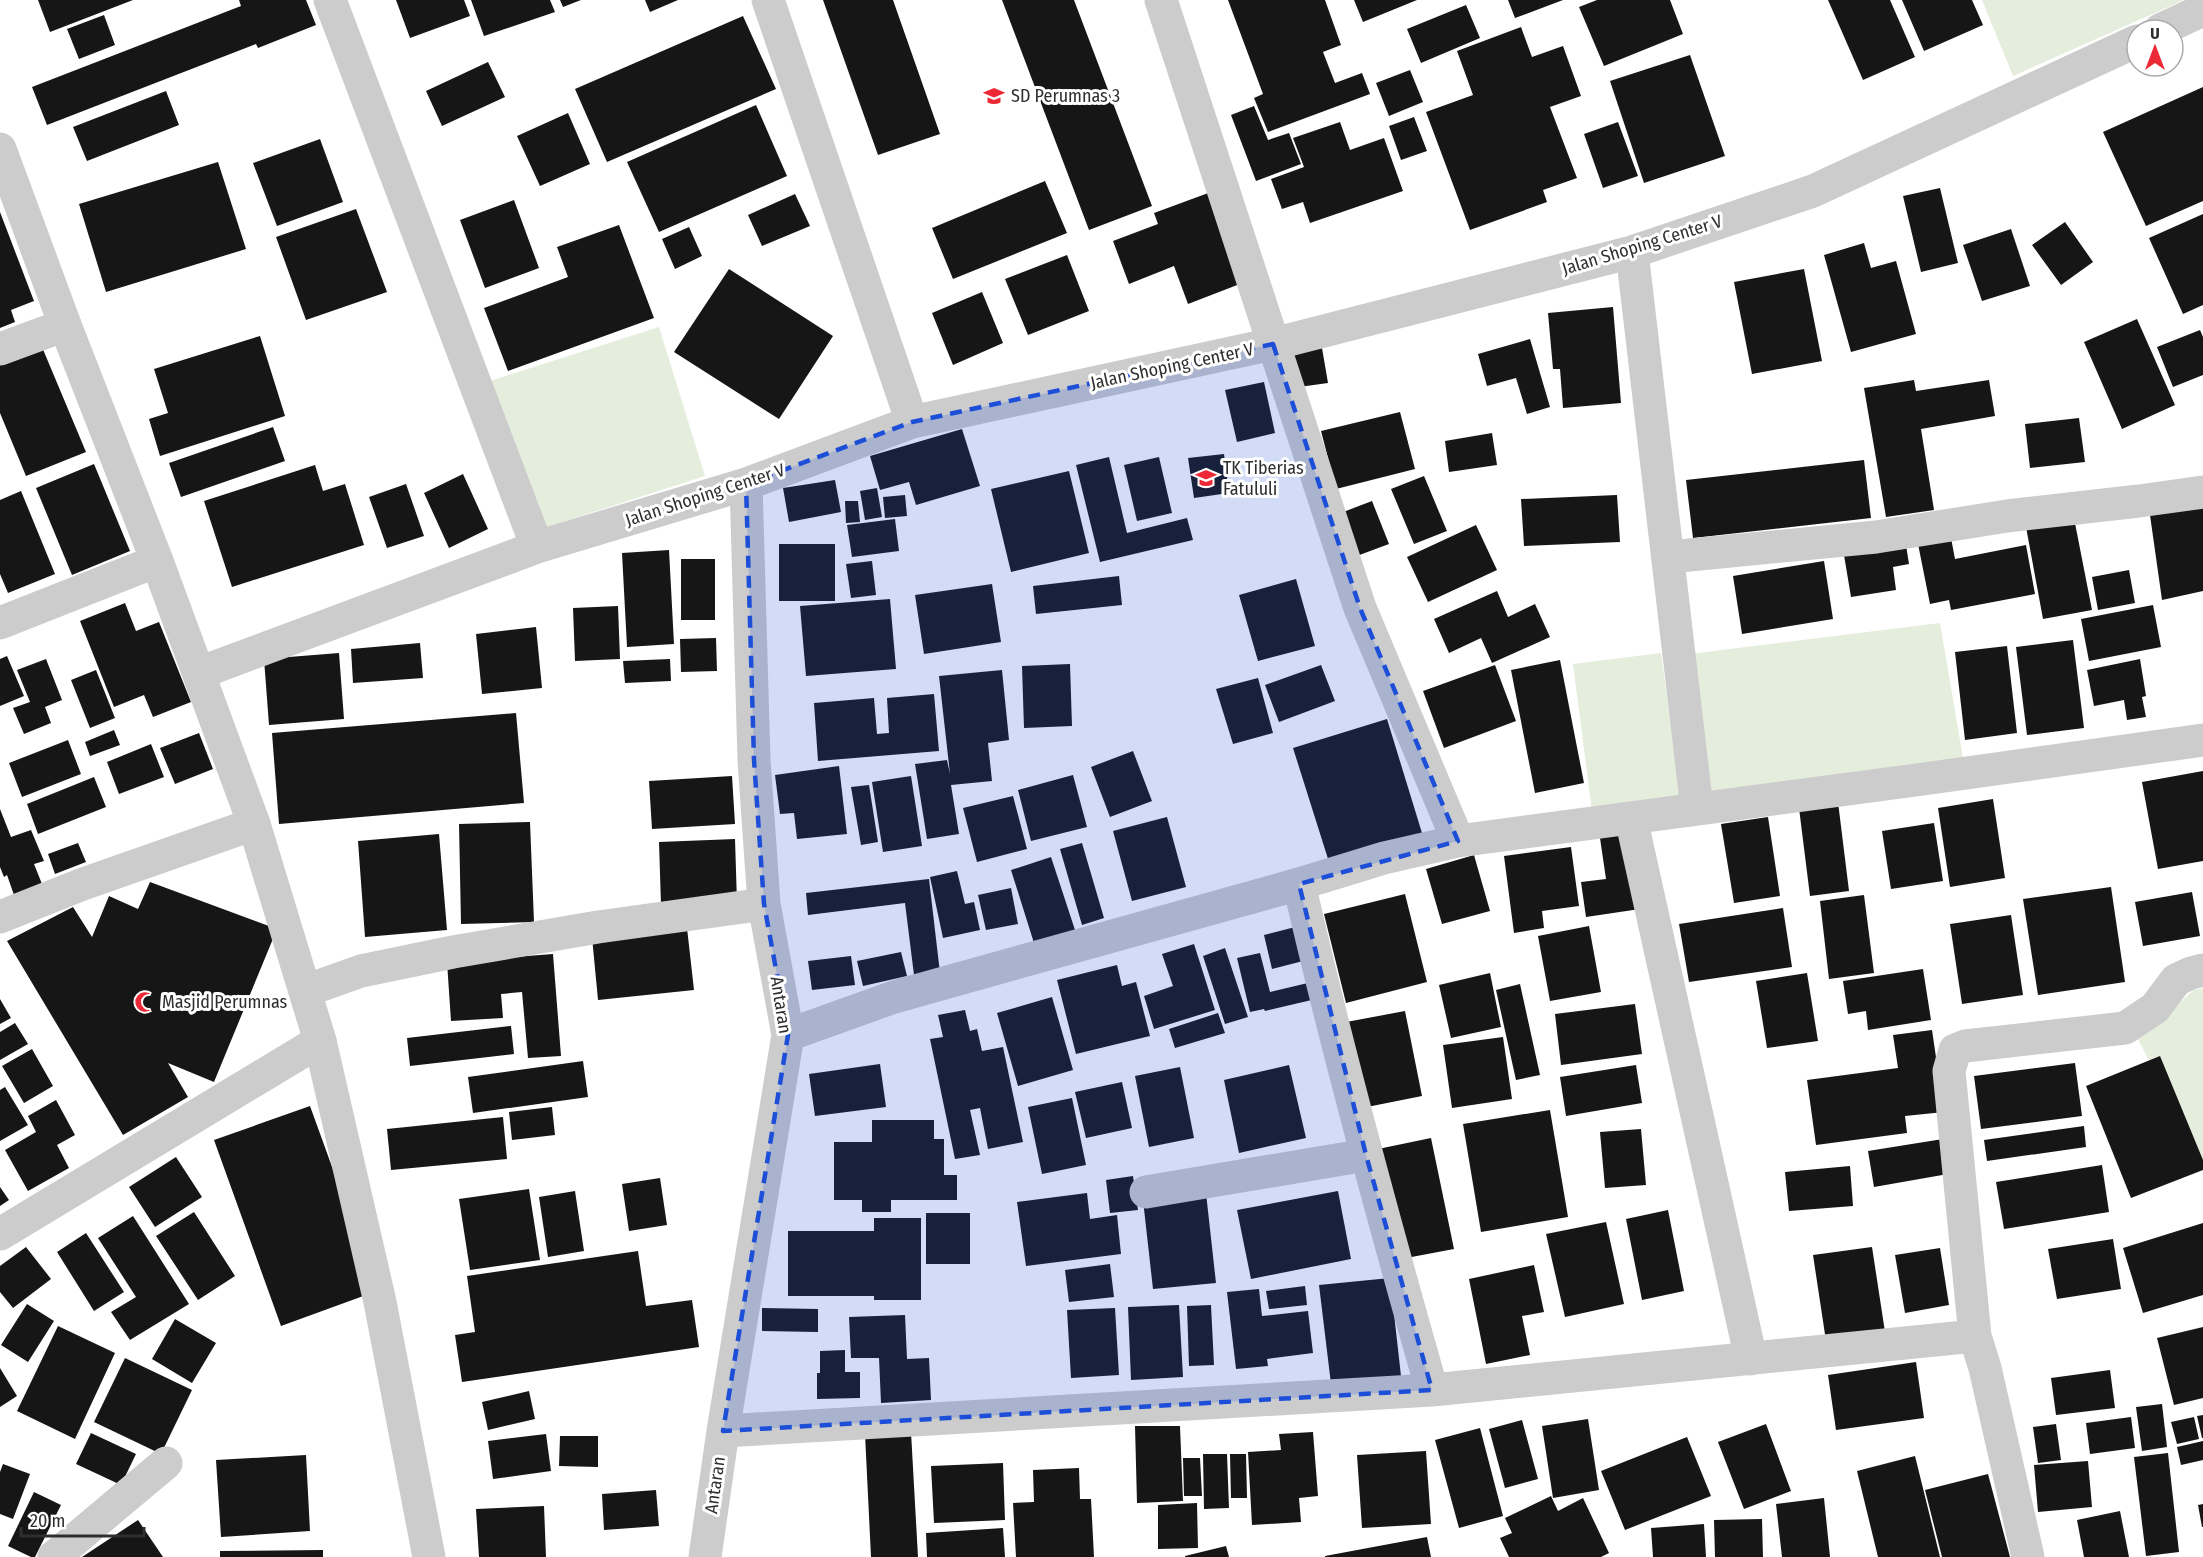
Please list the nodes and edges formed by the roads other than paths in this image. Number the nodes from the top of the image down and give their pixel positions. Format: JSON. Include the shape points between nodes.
{"nodes":[{"id":1,"x":330,"y":0,"type":"edge"},
{"id":2,"x":768,"y":0,"type":"edge"},
{"id":3,"x":1161,"y":0,"type":"edge"},
{"id":4,"x":2203,"y":10,"type":"edge"},
{"id":5,"x":2185,"y":18,"type":"edge"},
{"id":6,"x":2125,"y":47,"type":"edge"},
{"id":7,"x":0,"y":149,"type":"edge"},
{"id":8,"x":1632,"y":252,"type":"junction"},
{"id":9,"x":65,"y":325,"type":"junction"},
{"id":10,"x":1273,"y":344,"type":"junction"},
{"id":11,"x":0,"y":349,"type":"edge"},
{"id":12,"x":912,"y":422,"type":"junction"},
{"id":13,"x":746,"y":484,"type":"junction"},
{"id":14,"x":2203,"y":492,"type":"edge"},
{"id":15,"x":537,"y":547,"type":"junction"},
{"id":16,"x":1669,"y":557,"type":"junction"},
{"id":17,"x":157,"y":561,"type":"junction"},
{"id":18,"x":0,"y":623,"type":"edge"},
{"id":19,"x":199,"y":673,"type":"junction"},
{"id":20,"x":2203,"y":740,"type":"edge"},
{"id":21,"x":1697,"y":809,"type":"junction"},
{"id":22,"x":1631,"y":818,"type":"junction"},
{"id":23,"x":254,"y":824,"type":"junction"},
{"id":24,"x":1458,"y":841,"type":"junction"},
{"id":25,"x":1299,"y":884,"type":"junction"},
{"id":26,"x":764,"y":904,"type":"junction"},
{"id":27,"x":0,"y":917,"type":"edge"},
{"id":28,"x":2203,"y":970,"type":"edge"},
{"id":29,"x":305,"y":991,"type":"junction"},
{"id":30,"x":788,"y":1035,"type":"junction"},
{"id":31,"x":320,"y":1041,"type":"junction"},
{"id":32,"x":1366,"y":1155,"type":"junction"},
{"id":33,"x":1146,"y":1192,"type":"dead end"},
{"id":34,"x":0,"y":1234,"type":"edge"},
{"id":35,"x":1975,"y":1336,"type":"junction"},
{"id":36,"x":1751,"y":1359,"type":"junction"},
{"id":37,"x":1432,"y":1390,"type":"junction"},
{"id":38,"x":723,"y":1431,"type":"junction"},
{"id":39,"x":166,"y":1463,"type":"dead end"},
{"id":40,"x":54,"y":1557,"type":"edge"},
{"id":41,"x":429,"y":1557,"type":"edge"},
{"id":42,"x":705,"y":1557,"type":"edge"},
{"id":43,"x":2028,"y":1557,"type":"edge"}],
"edges":[{"from":1,"to":15,"type":"street"},
{"from":2,"to":12,"type":"street"},
{"from":3,"to":10,"type":"street"},
{"from":4,"to":5,"type":"street"},
{"from":6,"to":8,"type":"street","name":"Jalan Shoping Center V","via":[[1813,191]]},
{"from":7,"to":9,"type":"street"},
{"from":8,"to":10,"type":"street","name":"Jalan Shoping Center V"},
{"from":8,"to":16,"type":"street"},
{"from":9,"to":11,"type":"street"},
{"from":9,"to":17,"type":"street"},
{"from":10,"to":12,"type":"street","name":"Jalan Shoping Center V"},
{"from":10,"to":24,"type":"street","via":[[1360,608]]},
{"from":12,"to":13,"type":"street","name":"Jalan Shoping Center V"},
{"from":13,"to":15,"type":"street","name":"Jalan Shoping Center V"},
{"from":13,"to":26,"type":"street","name":"Antaran","via":[[754,760]]},
{"from":14,"to":16,"type":"street","via":[[1876,537]]},
{"from":15,"to":19,"type":"street","name":"Jalan Shoping Center V"},
{"from":16,"to":21,"type":"street"},
{"from":17,"to":18,"type":"street"},
{"from":17,"to":19,"type":"street"},
{"from":19,"to":23,"type":"street"},
{"from":20,"to":21,"type":"street"},
{"from":21,"to":22,"type":"street"},
{"from":22,"to":24,"type":"street"},
{"from":22,"to":36,"type":"street"},
{"from":23,"to":27,"type":"street"},
{"from":23,"to":29,"type":"street"},
{"from":24,"to":25,"type":"street"},
{"from":25,"to":30,"type":"street","via":[[894,997]]},
{"from":25,"to":32,"type":"street"},
{"from":26,"to":29,"type":"street","via":[[453,952],[361,971]]},
{"from":26,"to":30,"type":"street","name":"Antaran"},
{"from":28,"to":35,"type":"street","via":[[2176,980],[2155,1008],[2125,1028],[1955,1050],[1949,1071]]},
{"from":29,"to":31,"type":"street"},
{"from":30,"to":38,"type":"street","name":"Antaran"},
{"from":31,"to":34,"type":"street"},
{"from":31,"to":41,"type":"street","via":[[380,1302]]},
{"from":32,"to":33,"type":"street"},
{"from":32,"to":37,"type":"street"},
{"from":35,"to":36,"type":"street"},
{"from":35,"to":43,"type":"street"},
{"from":36,"to":37,"type":"street"},
{"from":37,"to":38,"type":"street"},
{"from":38,"to":42,"type":"street","name":"Antaran"},
{"from":39,"to":40,"type":"street"}]}
